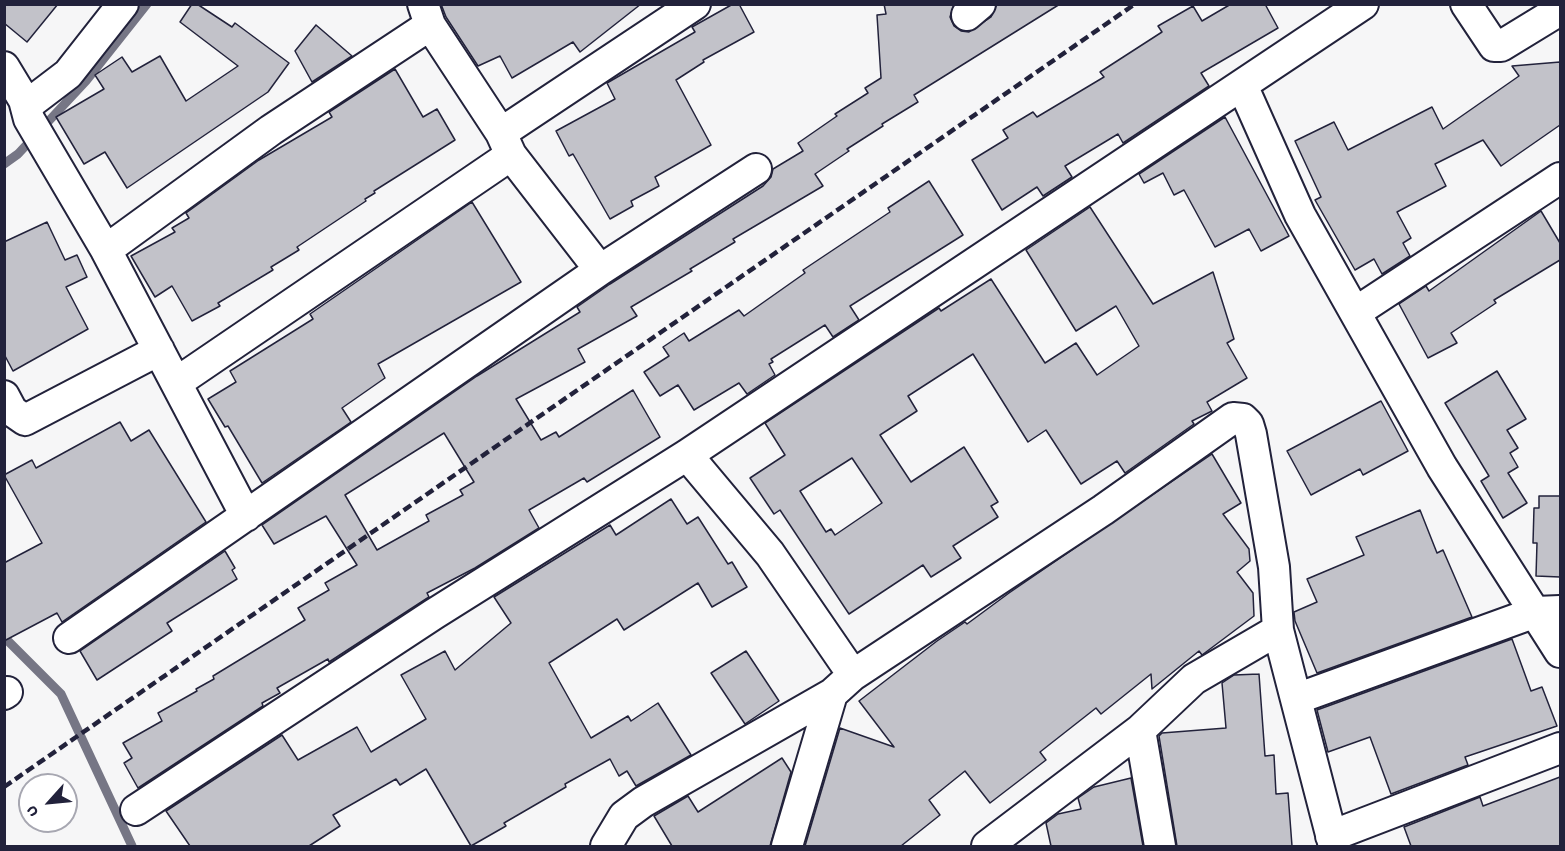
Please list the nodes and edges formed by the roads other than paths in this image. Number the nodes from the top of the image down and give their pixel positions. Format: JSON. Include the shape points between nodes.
{"nodes":[{"id":1,"x":123,"y":4,"type":"edge"},
{"id":2,"x":694,"y":4,"type":"edge"},
{"id":3,"x":1363,"y":4,"type":"edge"},
{"id":4,"x":1466,"y":4,"type":"edge"},
{"id":5,"x":1560,"y":10,"type":"edge"},
{"id":6,"x":426,"y":15,"type":"edge"},
{"id":7,"x":4,"y":67,"type":"edge"},
{"id":8,"x":1242,"y":85,"type":"junction"},
{"id":9,"x":25,"y":115,"type":"edge"},
{"id":10,"x":506,"y":144,"type":"junction"},
{"id":11,"x":756,"y":169,"type":"dead end"},
{"id":12,"x":1560,"y":178,"type":"edge"},
{"id":13,"x":106,"y":250,"type":"junction"},
{"id":14,"x":600,"y":270,"type":"junction"},
{"id":15,"x":1356,"y":312,"type":"junction"},
{"id":16,"x":159,"y":350,"type":"junction"},
{"id":17,"x":176,"y":383,"type":"junction"},
{"id":18,"x":4,"y":396,"type":"edge"},
{"id":19,"x":687,"y":455,"type":"junction"},
{"id":20,"x":246,"y":516,"type":"junction"},
{"id":21,"x":1548,"y":612,"type":"edge"},
{"id":22,"x":1278,"y":630,"type":"junction"},
{"id":23,"x":69,"y":638,"type":"dead end"},
{"id":24,"x":1560,"y":652,"type":"edge"},
{"id":25,"x":842,"y":685,"type":"junction"},
{"id":26,"x":1296,"y":699,"type":"junction"},
{"id":27,"x":1140,"y":730,"type":"junction"},
{"id":28,"x":1560,"y":748,"type":"edge"},
{"id":29,"x":136,"y":810,"type":"dead end"},
{"id":30,"x":1002,"y":840,"type":"edge"},
{"id":31,"x":1333,"y":841,"type":"edge"},
{"id":32,"x":606,"y":846,"type":"edge"},
{"id":33,"x":788,"y":846,"type":"edge"},
{"id":34,"x":1160,"y":846,"type":"edge"}],
"edges":[{"from":1,"to":9,"type":"street","via":[[68,74]]},
{"from":2,"to":10,"type":"street"},
{"from":3,"to":8,"type":"street"},
{"from":4,"to":5,"type":"street","via":[[1494,46],[1501,46]]},
{"from":6,"to":10,"type":"street"},
{"from":6,"to":13,"type":"street"},
{"from":7,"to":9,"type":"street"},
{"from":8,"to":15,"type":"street","via":[[1300,215]]},
{"from":8,"to":19,"type":"street"},
{"from":9,"to":13,"type":"street"},
{"from":10,"to":14,"type":"street"},
{"from":10,"to":17,"type":"street"},
{"from":11,"to":14,"type":"street"},
{"from":12,"to":15,"type":"street"},
{"from":13,"to":16,"type":"street"},
{"from":14,"to":20,"type":"street"},
{"from":15,"to":21,"type":"street","via":[[1442,467]]},
{"from":16,"to":17,"type":"street"},
{"from":16,"to":18,"type":"street","via":[[25,420],[12,411]]},
{"from":17,"to":20,"type":"street"},
{"from":19,"to":25,"type":"street","via":[[770,554]]},
{"from":19,"to":29,"type":"street","via":[[434,614]]},
{"from":20,"to":23,"type":"street"},
{"from":21,"to":24,"type":"street"},
{"from":21,"to":26,"type":"street"},
{"from":22,"to":25,"type":"street","via":[[1274,567],[1251,434],[1243,419],[1233,418]]},
{"from":22,"to":26,"type":"street"},
{"from":22,"to":27,"type":"street","via":[[1194,679]]},
{"from":25,"to":32,"type":"street","via":[[643,802],[624,816]]},
{"from":25,"to":33,"type":"street"},
{"from":26,"to":31,"type":"street"},
{"from":27,"to":30,"type":"street"},
{"from":27,"to":34,"type":"street"},
{"from":28,"to":31,"type":"street"}]}
